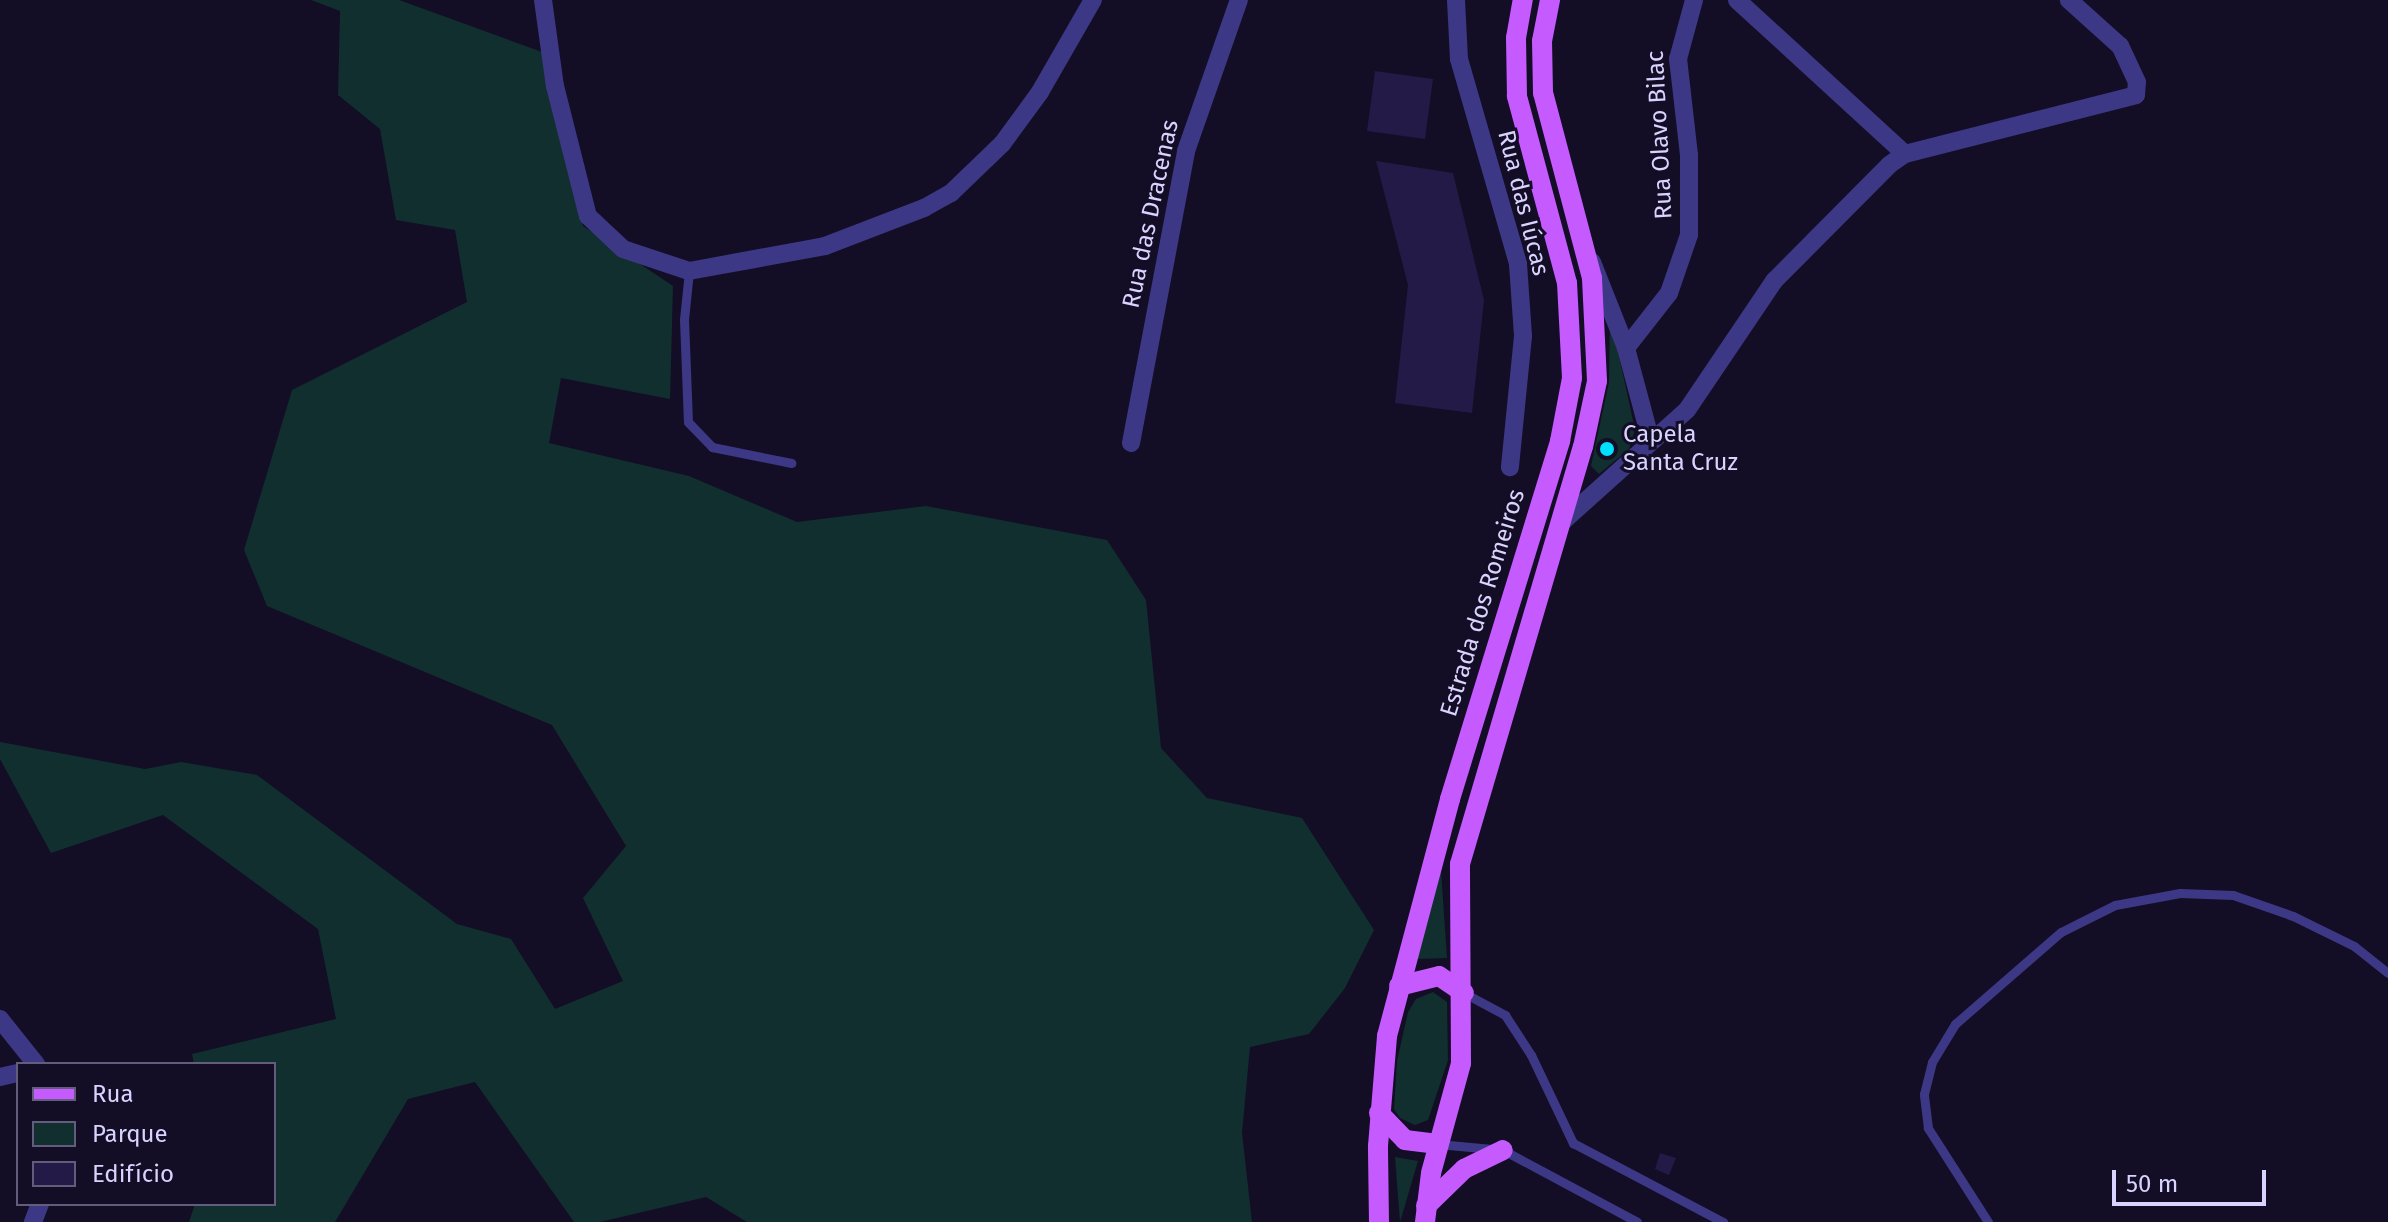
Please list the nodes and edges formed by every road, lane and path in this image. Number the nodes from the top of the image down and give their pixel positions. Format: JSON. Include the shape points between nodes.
{"nodes":[{"id":1,"x":543,"y":0,"type":"edge"},
{"id":2,"x":1093,"y":0,"type":"edge"},
{"id":3,"x":1239,"y":0,"type":"edge"},
{"id":4,"x":1456,"y":0,"type":"edge"},
{"id":5,"x":1523,"y":0,"type":"edge"},
{"id":6,"x":1550,"y":0,"type":"edge"},
{"id":7,"x":1694,"y":0,"type":"edge"},
{"id":8,"x":1737,"y":0,"type":"edge"},
{"id":9,"x":2069,"y":0,"type":"edge"},
{"id":10,"x":1905,"y":154,"type":"junction"},
{"id":11,"x":1584,"y":245,"type":"junction"},
{"id":12,"x":689,"y":271,"type":"junction"},
{"id":13,"x":1626,"y":348,"type":"junction"},
{"id":14,"x":1651,"y":441,"type":"junction"},
{"id":15,"x":1131,"y":443,"type":"dead end"},
{"id":16,"x":791,"y":463,"type":"dead end"},
{"id":17,"x":1510,"y":467,"type":"dead end"},
{"id":18,"x":1561,"y":523,"type":"junction"},
{"id":19,"x":2388,"y":973,"type":"edge"},
{"id":20,"x":1399,"y":986,"type":"junction"},
{"id":21,"x":1464,"y":993,"type":"junction"},
{"id":22,"x":0,"y":1019,"type":"edge"},
{"id":23,"x":34,"y":1062,"type":"edge"},
{"id":24,"x":1379,"y":1113,"type":"junction"},
{"id":25,"x":1438,"y":1144,"type":"junction"},
{"id":26,"x":1503,"y":1150,"type":"junction"},
{"id":27,"x":1426,"y":1214,"type":"edge"},
{"id":28,"x":1379,"y":1222,"type":"edge"},
{"id":29,"x":1637,"y":1222,"type":"edge"},
{"id":30,"x":1723,"y":1222,"type":"edge"},
{"id":31,"x":1988,"y":1222,"type":"edge"}],
"edges":[{"from":1,"to":12,"type":"street","via":[[555,86],[588,216],[623,249]]},
{"from":2,"to":12,"type":"street","via":[[1040,92],[1002,144],[951,193],[825,246]]},
{"from":3,"to":15,"type":"street","name":"Rua das Dracenas","via":[[1186,151]]},
{"from":4,"to":17,"type":"street","name":"Rua das Iúcas","via":[[1459,59],[1518,264],[1523,336]]},
{"from":5,"to":20,"type":"main road","name":"Estrada dos Romeiros","via":[[1516,38],[1517,96],[1567,283],[1572,378],[1560,441],[1450,799]]},
{"from":6,"to":11,"type":"main road","via":[[1541,67],[1547,119]]},
{"from":7,"to":13,"type":"street","name":"Rua Olavo Bilac","via":[[1678,59],[1689,155],[1687,247],[1669,293]]},
{"from":8,"to":10,"type":"street"},
{"from":9,"to":10,"type":"street","via":[[2114,39],[2138,89],[2132,99]]},
{"from":10,"to":14,"type":"street","via":[[1873,179],[1774,281],[1703,392]]},
{"from":11,"to":13,"type":"street"},
{"from":11,"to":18,"type":"main road","via":[[1597,312],[1597,381]]},
{"from":12,"to":16,"type":"lane","via":[[684,319],[688,422],[712,447]]},
{"from":13,"to":14,"type":"street"},
{"from":14,"to":18,"type":"street"},
{"from":18,"to":21,"type":"main road","via":[[1460,864],[1457,911]]},
{"from":19,"to":31,"type":"lane","via":[[2354,946],[2233,895],[2180,893],[2115,905],[2061,932],[1955,1024],[1932,1062],[1924,1094],[1928,1128]]},
{"from":20,"to":21,"type":"main road","via":[[1439,976]]},
{"from":20,"to":24,"type":"main road","name":"Estrada dos Romeiros","via":[[1383,1057]]},
{"from":21,"to":25,"type":"main road","via":[[1461,1063]]},
{"from":21,"to":30,"type":"lane","via":[[1505,1015],[1531,1055],[1573,1143]]},
{"from":22,"to":23,"type":"street"},
{"from":24,"to":25,"type":"main road","via":[[1405,1140]]},
{"from":24,"to":28,"type":"main road","name":"Estrada dos Romeiros"},
{"from":25,"to":26,"type":"lane"},
{"from":25,"to":27,"type":"main road"},
{"from":26,"to":27,"type":"main road","via":[[1464,1169]]},
{"from":26,"to":29,"type":"lane"}]}
